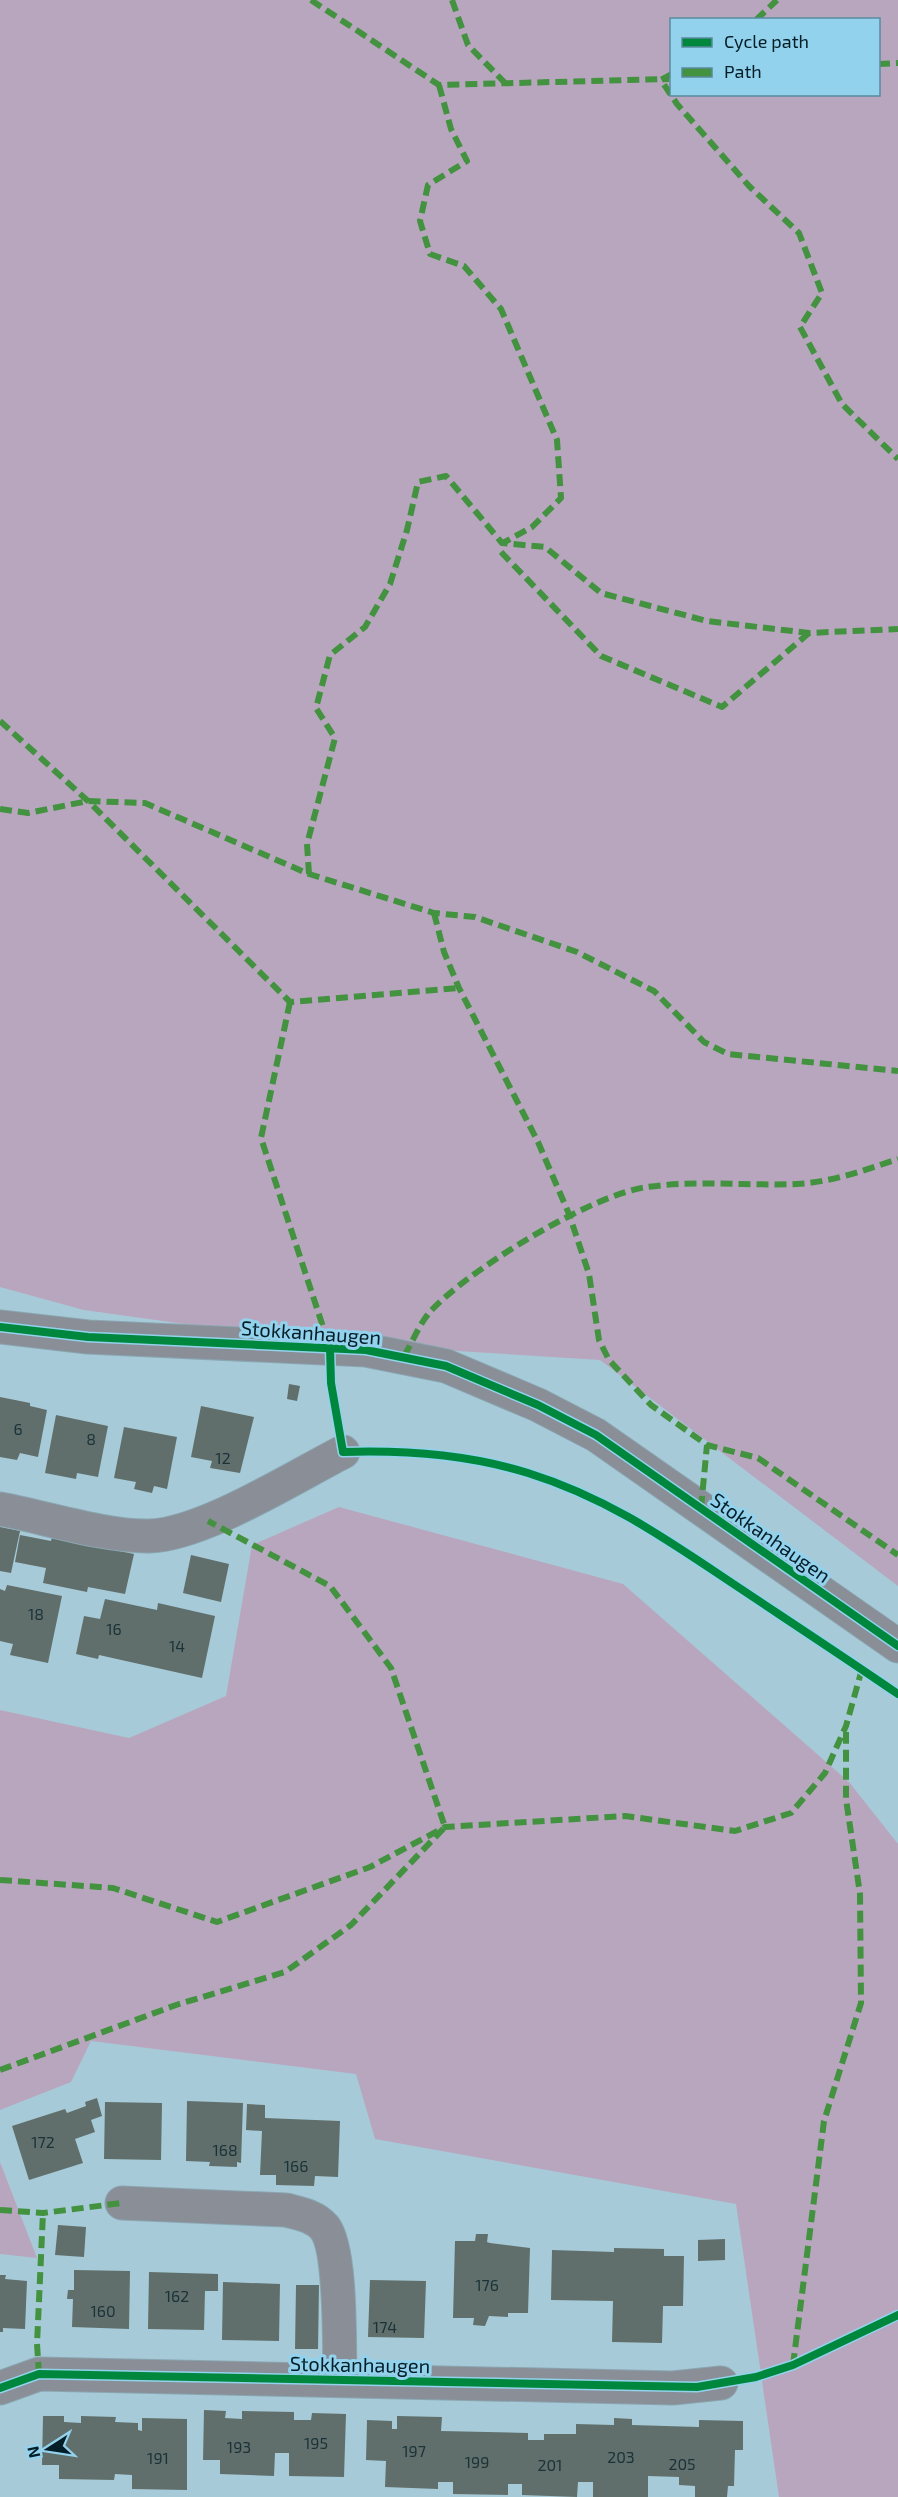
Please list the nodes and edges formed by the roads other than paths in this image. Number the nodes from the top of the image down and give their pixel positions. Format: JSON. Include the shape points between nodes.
{"nodes":[{"id":1,"x":0,"y":1327,"type":"edge"},
{"id":2,"x":343,"y":1452,"type":"dead end"},
{"id":3,"x":0,"y":1509,"type":"edge"},
{"id":4,"x":898,"y":1646,"type":"edge"},
{"id":5,"x":122,"y":2203,"type":"dead end"},
{"id":6,"x":340,"y":2379,"type":"junction"},
{"id":7,"x":721,"y":2383,"type":"dead end"},
{"id":8,"x":0,"y":2388,"type":"edge"}],
"edges":[{"from":1,"to":4,"type":"street","name":"Stokkanhaugen","via":[[88,1337],[366,1350],[446,1366],[597,1435]]},
{"from":2,"to":3,"type":"street","via":[[208,1521],[175,1533],[123,1534]]},
{"from":5,"to":6,"type":"street","name":"Stokkanhaugen","via":[[286,2211],[309,2216],[325,2228],[333,2249],[338,2289]]},
{"from":6,"to":7,"type":"street","name":"Stokkanhaugen","via":[[673,2388]]},
{"from":6,"to":8,"type":"street","name":"Stokkanhaugen","via":[[39,2374]]}]}
